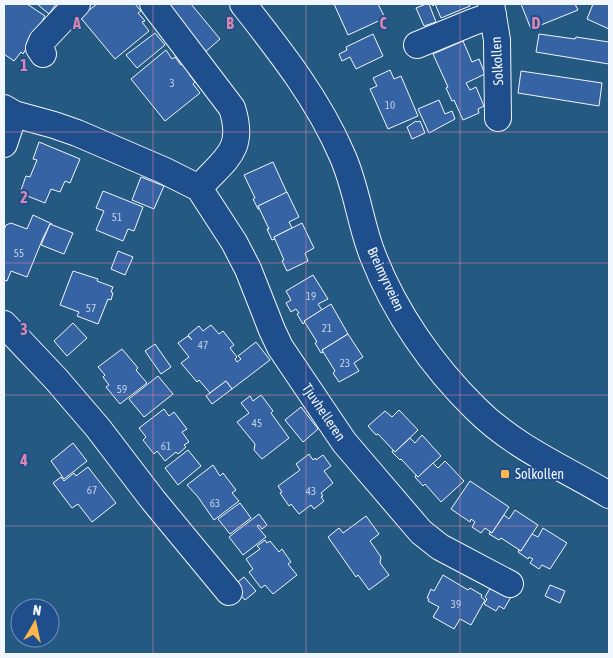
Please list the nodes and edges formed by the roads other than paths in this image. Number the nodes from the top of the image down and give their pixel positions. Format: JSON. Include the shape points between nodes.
{"nodes":[{"id":1,"x":77,"y":4,"type":"edge"},
{"id":2,"x":153,"y":4,"type":"edge"},
{"id":3,"x":243,"y":4,"type":"edge"},
{"id":4,"x":492,"y":9,"type":"edge"},
{"id":5,"x":417,"y":45,"type":"dead end"},
{"id":6,"x":43,"y":54,"type":"dead end"},
{"id":7,"x":9,"y":111,"type":"edge"},
{"id":8,"x":498,"y":118,"type":"dead end"},
{"id":9,"x":4,"y":144,"type":"edge"},
{"id":10,"x":199,"y":188,"type":"junction"},
{"id":11,"x":4,"y":324,"type":"edge"},
{"id":12,"x":579,"y":477,"type":"junction"},
{"id":13,"x":609,"y":480,"type":"edge"},
{"id":14,"x":609,"y":495,"type":"edge"},
{"id":15,"x":510,"y":584,"type":"dead end"},
{"id":16,"x":229,"y":592,"type":"dead end"}],
"edges":[{"from":1,"to":6,"type":"street","via":[[42,41],[40,48]]},
{"from":2,"to":10,"type":"street","via":[[232,108],[237,124],[237,137],[231,154]]},
{"from":3,"to":12,"type":"street","name":"Breimyrveien","via":[[284,56],[324,120],[354,186],[372,255],[404,318],[430,355],[458,391],[501,430],[562,470]]},
{"from":4,"to":5,"type":"street","via":[[473,22]]},
{"from":4,"to":8,"type":"street","name":"Solkollen","via":[[497,40]]},
{"from":7,"to":9,"type":"street"},
{"from":7,"to":10,"type":"street","via":[[77,133]]},
{"from":10,"to":15,"type":"street","name":"Tjuvhelleren","via":[[248,269],[280,347],[344,442],[421,532],[440,547]]},
{"from":11,"to":16,"type":"street","via":[[98,428]]},
{"from":12,"to":13,"type":"street","name":"Breimyrveien"},
{"from":12,"to":14,"type":"street","name":"Breimyrveien"}]}
